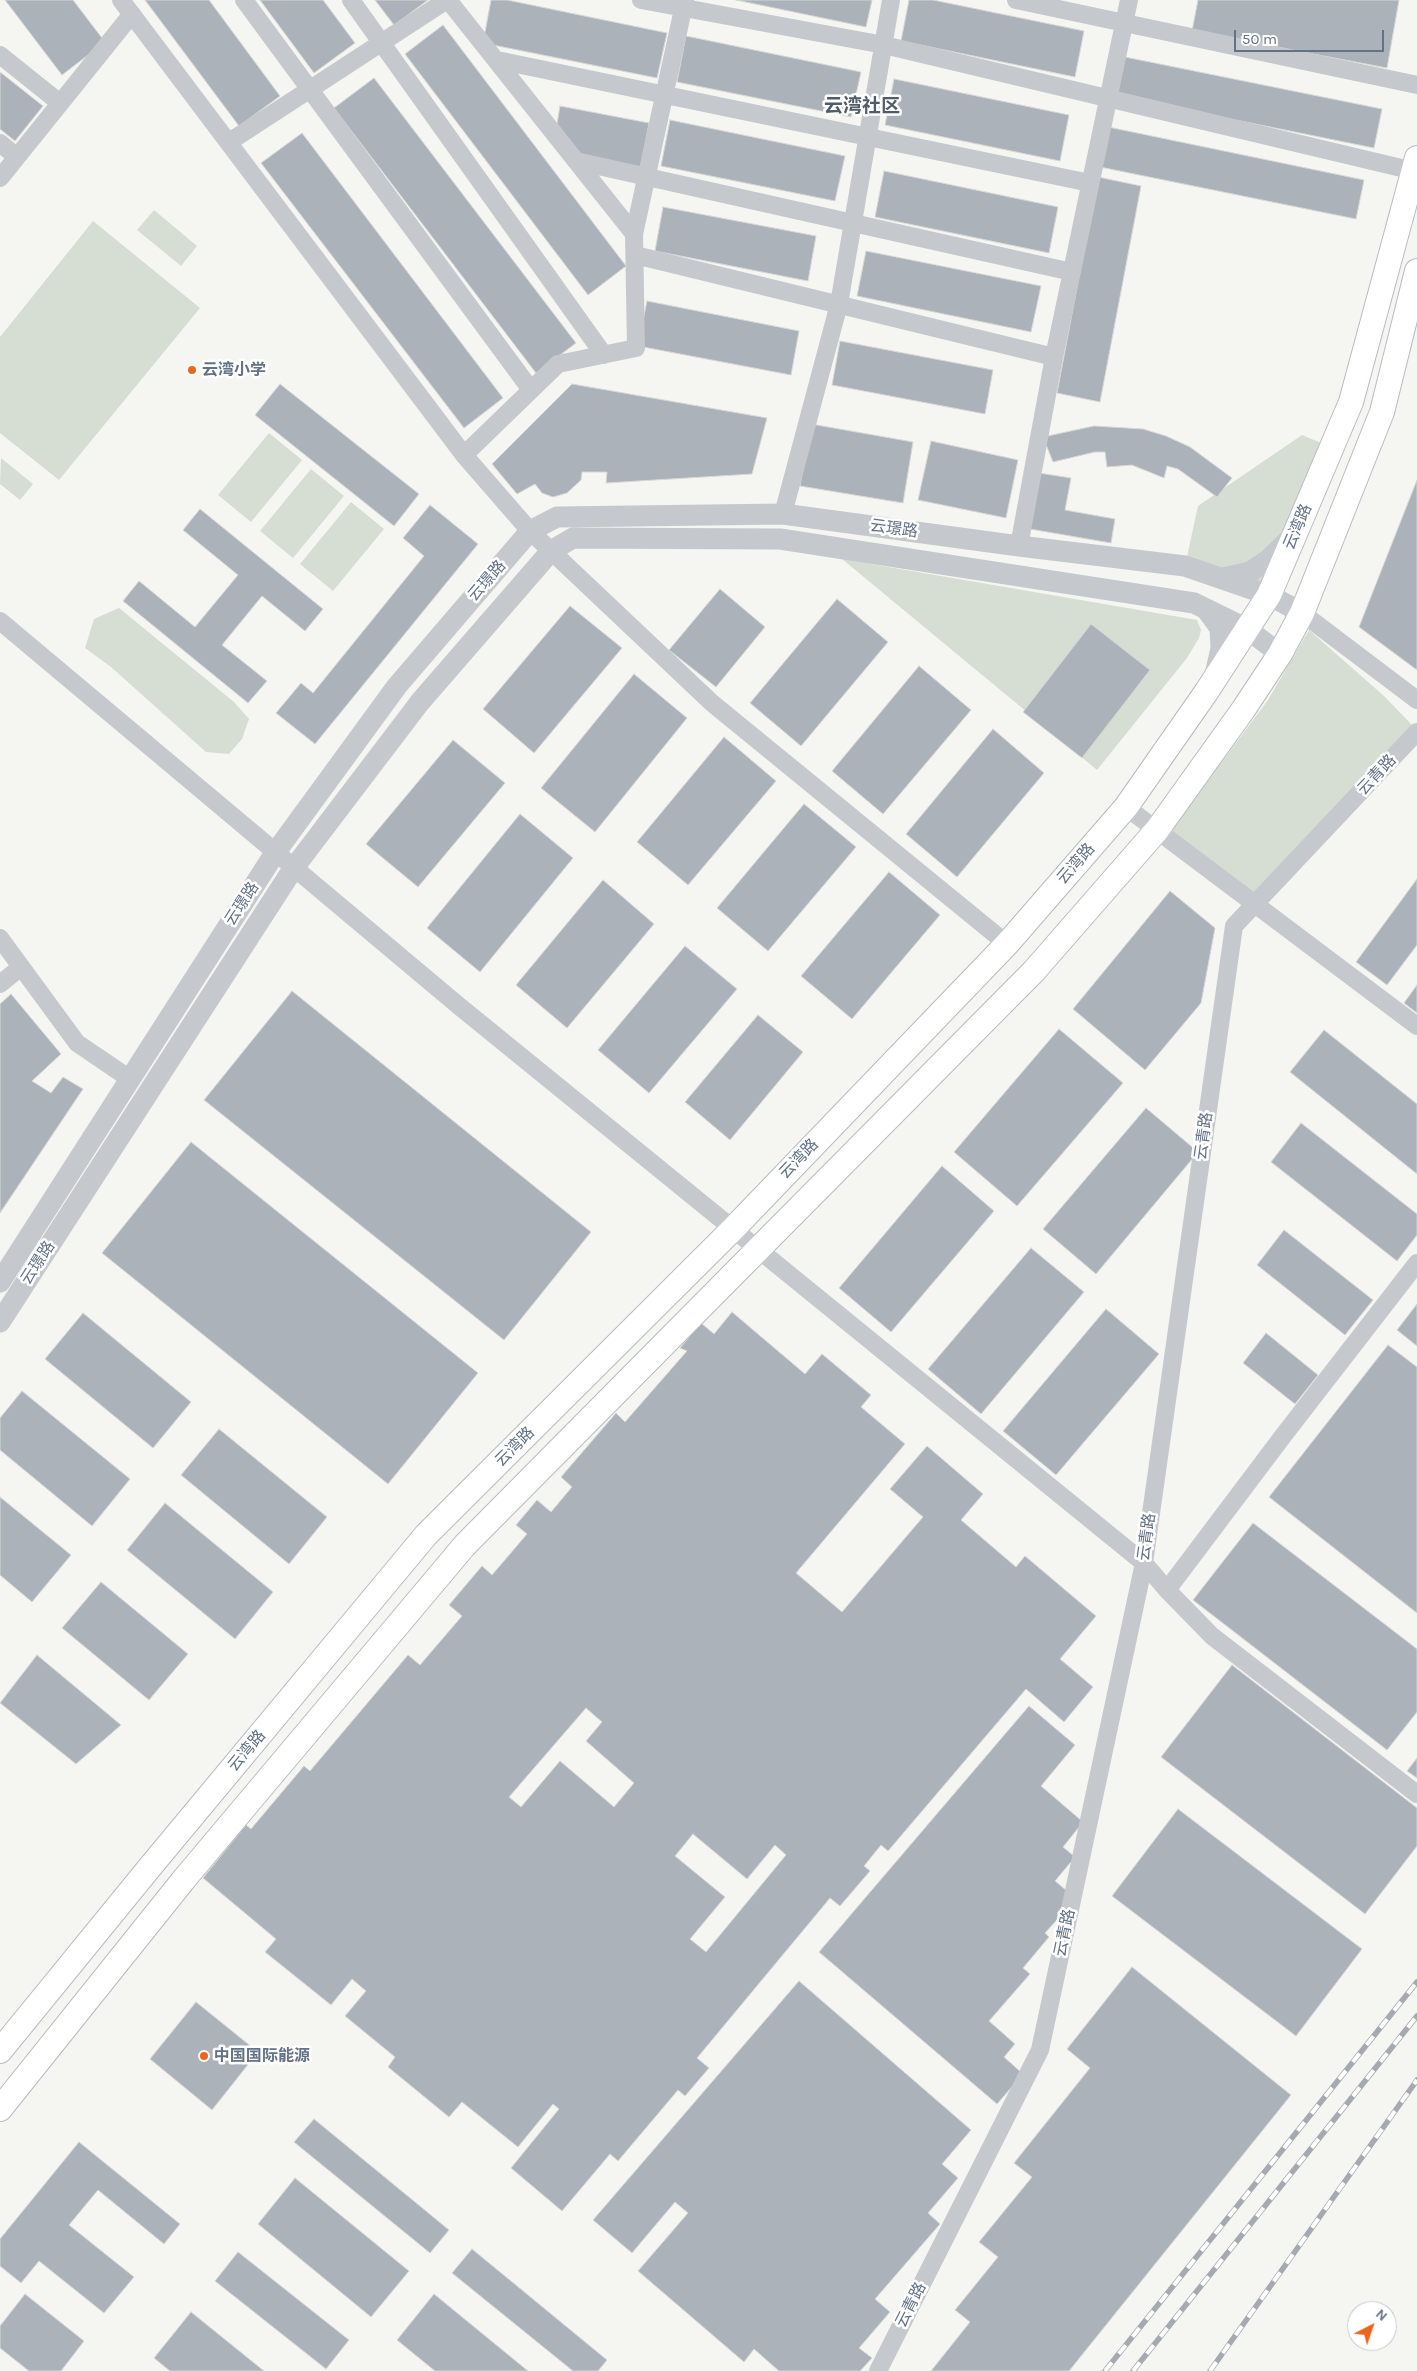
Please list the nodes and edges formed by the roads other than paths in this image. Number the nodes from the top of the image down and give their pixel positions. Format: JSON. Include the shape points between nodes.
{"nodes":[{"id":1,"x":121,"y":0,"type":"edge"},
{"id":2,"x":244,"y":0,"type":"edge"},
{"id":3,"x":351,"y":0,"type":"edge"},
{"id":4,"x":448,"y":0,"type":"edge"},
{"id":5,"x":641,"y":0,"type":"edge"},
{"id":6,"x":892,"y":0,"type":"edge"},
{"id":7,"x":1016,"y":0,"type":"edge"},
{"id":8,"x":1129,"y":0,"type":"edge"},
{"id":9,"x":684,"y":4,"type":"edge"},
{"id":10,"x":132,"y":14,"type":"junction"},
{"id":11,"x":1124,"y":23,"type":"junction"},
{"id":12,"x":382,"y":43,"type":"junction"},
{"id":13,"x":884,"y":46,"type":"junction"},
{"id":14,"x":0,"y":55,"type":"edge"},
{"id":15,"x":497,"y":60,"type":"junction"},
{"id":16,"x":1417,"y":85,"type":"edge"},
{"id":17,"x":309,"y":89,"type":"junction"},
{"id":18,"x":664,"y":95,"type":"junction"},
{"id":19,"x":1108,"y":99,"type":"junction"},
{"id":20,"x":60,"y":104,"type":"junction"},
{"id":21,"x":868,"y":137,"type":"junction"},
{"id":22,"x":228,"y":142,"type":"junction"},
{"id":23,"x":0,"y":143,"type":"edge"},
{"id":24,"x":17,"y":156,"type":"junction"},
{"id":25,"x":576,"y":161,"type":"junction"},
{"id":26,"x":1416,"y":164,"type":"edge"},
{"id":27,"x":647,"y":177,"type":"junction"},
{"id":28,"x":0,"y":178,"type":"edge"},
{"id":29,"x":1090,"y":183,"type":"junction"},
{"id":30,"x":853,"y":223,"type":"junction"},
{"id":31,"x":634,"y":234,"type":"junction"},
{"id":32,"x":635,"y":255,"type":"junction"},
{"id":33,"x":1417,"y":271,"type":"edge"},
{"id":34,"x":1072,"y":272,"type":"junction"},
{"id":35,"x":839,"y":304,"type":"junction"},
{"id":36,"x":604,"y":355,"type":"junction"},
{"id":37,"x":1054,"y":357,"type":"junction"},
{"id":38,"x":531,"y":390,"type":"junction"},
{"id":39,"x":464,"y":454,"type":"junction"},
{"id":40,"x":783,"y":514,"type":"junction"},
{"id":41,"x":530,"y":531,"type":"junction"},
{"id":42,"x":1296,"y":532,"type":"junction"},
{"id":43,"x":1019,"y":546,"type":"junction"},
{"id":44,"x":551,"y":551,"type":"junction"},
{"id":45,"x":1222,"y":578,"type":"junction"},
{"id":46,"x":1269,"y":595,"type":"junction"},
{"id":47,"x":1206,"y":608,"type":"junction"},
{"id":48,"x":1302,"y":613,"type":"junction"},
{"id":49,"x":0,"y":621,"type":"edge"},
{"id":50,"x":1247,"y":629,"type":"junction"},
{"id":51,"x":1280,"y":654,"type":"junction"},
{"id":52,"x":1214,"y":681,"type":"junction"},
{"id":53,"x":1417,"y":700,"type":"edge"},
{"id":54,"x":1417,"y":732,"type":"edge"},
{"id":55,"x":1126,"y":807,"type":"junction"},
{"id":56,"x":1157,"y":830,"type":"junction"},
{"id":57,"x":275,"y":853,"type":"junction"},
{"id":58,"x":293,"y":869,"type":"junction"},
{"id":59,"x":1256,"y":904,"type":"junction"},
{"id":60,"x":0,"y":938,"type":"edge"},
{"id":61,"x":1007,"y":944,"type":"junction"},
{"id":62,"x":21,"y":967,"type":"junction"},
{"id":63,"x":0,"y":984,"type":"edge"},
{"id":64,"x":1417,"y":1026,"type":"edge"},
{"id":65,"x":130,"y":1079,"type":"junction"},
{"id":66,"x":734,"y":1228,"type":"junction"},
{"id":67,"x":759,"y":1249,"type":"junction"},
{"id":68,"x":1417,"y":1263,"type":"edge"},
{"id":69,"x":0,"y":1282,"type":"edge"},
{"id":70,"x":0,"y":1322,"type":"edge"},
{"id":71,"x":1144,"y":1563,"type":"junction"},
{"id":72,"x":1167,"y":1590,"type":"junction"},
{"id":73,"x":1417,"y":1794,"type":"edge"},
{"id":74,"x":0,"y":2051,"type":"edge"},
{"id":75,"x":0,"y":2109,"type":"edge"},
{"id":76,"x":878,"y":2371,"type":"edge"}],
"edges":[{"from":1,"to":10,"type":"street"},
{"from":2,"to":17,"type":"street"},
{"from":3,"to":12,"type":"street"},
{"from":4,"to":12,"type":"street"},
{"from":4,"to":15,"type":"street"},
{"from":5,"to":9,"type":"street"},
{"from":6,"to":13,"type":"street"},
{"from":7,"to":11,"type":"street"},
{"from":8,"to":11,"type":"street"},
{"from":9,"to":13,"type":"street"},
{"from":9,"to":18,"type":"street"},
{"from":10,"to":20,"type":"street"},
{"from":10,"to":22,"type":"street"},
{"from":11,"to":16,"type":"street"},
{"from":11,"to":19,"type":"street"},
{"from":12,"to":17,"type":"street"},
{"from":12,"to":36,"type":"street"},
{"from":13,"to":19,"type":"street"},
{"from":13,"to":21,"type":"street"},
{"from":14,"to":20,"type":"street"},
{"from":15,"to":18,"type":"street"},
{"from":15,"to":25,"type":"street"},
{"from":17,"to":22,"type":"street"},
{"from":17,"to":38,"type":"street"},
{"from":18,"to":21,"type":"street"},
{"from":18,"to":27,"type":"street"},
{"from":19,"to":26,"type":"street"},
{"from":19,"to":29,"type":"street"},
{"from":20,"to":24,"type":"street"},
{"from":21,"to":29,"type":"street"},
{"from":21,"to":30,"type":"street"},
{"from":22,"to":39,"type":"street"},
{"from":23,"to":24,"type":"street"},
{"from":24,"to":28,"type":"street"},
{"from":25,"to":27,"type":"street"},
{"from":25,"to":31,"type":"street"},
{"from":26,"to":42,"type":"main road","name":"云湾路","via":[[1351,402]]},
{"from":27,"to":30,"type":"street"},
{"from":27,"to":31,"type":"street"},
{"from":29,"to":34,"type":"street"},
{"from":30,"to":34,"type":"street"},
{"from":30,"to":35,"type":"street"},
{"from":31,"to":32,"type":"street"},
{"from":32,"to":35,"type":"street"},
{"from":32,"to":36,"type":"street","via":[[636,348]]},
{"from":33,"to":48,"type":"main road","name":"云湾路","via":[[1382,412]]},
{"from":34,"to":37,"type":"street"},
{"from":35,"to":37,"type":"street"},
{"from":35,"to":40,"type":"street"},
{"from":36,"to":38,"type":"street","via":[[558,364]]},
{"from":37,"to":43,"type":"street"},
{"from":38,"to":39,"type":"street"},
{"from":39,"to":41,"type":"street"},
{"from":40,"to":41,"type":"street","name":"云璟路","via":[[557,518]]},
{"from":40,"to":43,"type":"street","name":"云璟路"},
{"from":41,"to":44,"type":"street"},
{"from":41,"to":57,"type":"street","name":"云璟路","via":[[397,686]]},
{"from":42,"to":45,"type":"street","via":[[1268,560],[1250,572]]},
{"from":42,"to":46,"type":"main road","name":"云湾路"},
{"from":43,"to":45,"type":"street","name":"云璟路","via":[[1185,566]]},
{"from":44,"to":47,"type":"street","name":"云璟路","via":[[573,538],[780,540],[1194,603]]},
{"from":44,"to":58,"type":"street","name":"云璟路","via":[[420,702]]},
{"from":44,"to":61,"type":"street","via":[[712,703]]},
{"from":45,"to":46,"type":"street","name":"云璟路"},
{"from":46,"to":48,"type":"street","name":"云璟路"},
{"from":46,"to":50,"type":"main road","name":"云湾路"},
{"from":47,"to":50,"type":"street","name":"云璟路"},
{"from":47,"to":52,"type":"street","via":[[1220,628],[1221,648]]},
{"from":48,"to":51,"type":"main road","name":"云湾路"},
{"from":48,"to":53,"type":"street"},
{"from":49,"to":57,"type":"street"},
{"from":50,"to":51,"type":"street","name":"云璟路"},
{"from":50,"to":52,"type":"main road","name":"云湾路"},
{"from":51,"to":56,"type":"main road","name":"云湾路"},
{"from":52,"to":55,"type":"main road","name":"云湾路"},
{"from":54,"to":59,"type":"street","name":"云青路"},
{"from":55,"to":56,"type":"street"},
{"from":55,"to":61,"type":"main road","name":"云湾路"},
{"from":56,"to":59,"type":"street"},
{"from":56,"to":67,"type":"main road","name":"云湾路","via":[[1034,971]]},
{"from":57,"to":58,"type":"street"},
{"from":57,"to":65,"type":"street","name":"云璟路"},
{"from":58,"to":66,"type":"street"},
{"from":58,"to":70,"type":"street","name":"云璟路"},
{"from":59,"to":64,"type":"street"},
{"from":59,"to":71,"type":"street","name":"云青路","via":[[1234,926]]},
{"from":60,"to":62,"type":"street"},
{"from":61,"to":66,"type":"main road","name":"云湾路"},
{"from":62,"to":63,"type":"street"},
{"from":62,"to":65,"type":"street","via":[[76,1043]]},
{"from":65,"to":69,"type":"street","name":"云璟路"},
{"from":66,"to":67,"type":"street"},
{"from":66,"to":74,"type":"main road","name":"云湾路","via":[[426,1535]]},
{"from":67,"to":71,"type":"street"},
{"from":67,"to":75,"type":"main road","name":"云湾路","via":[[465,1545],[185,1878]]},
{"from":68,"to":72,"type":"street"},
{"from":71,"to":72,"type":"street"},
{"from":71,"to":76,"type":"street","name":"云青路","via":[[1040,2050]]},
{"from":72,"to":73,"type":"street","via":[[1212,1636]]}]}
